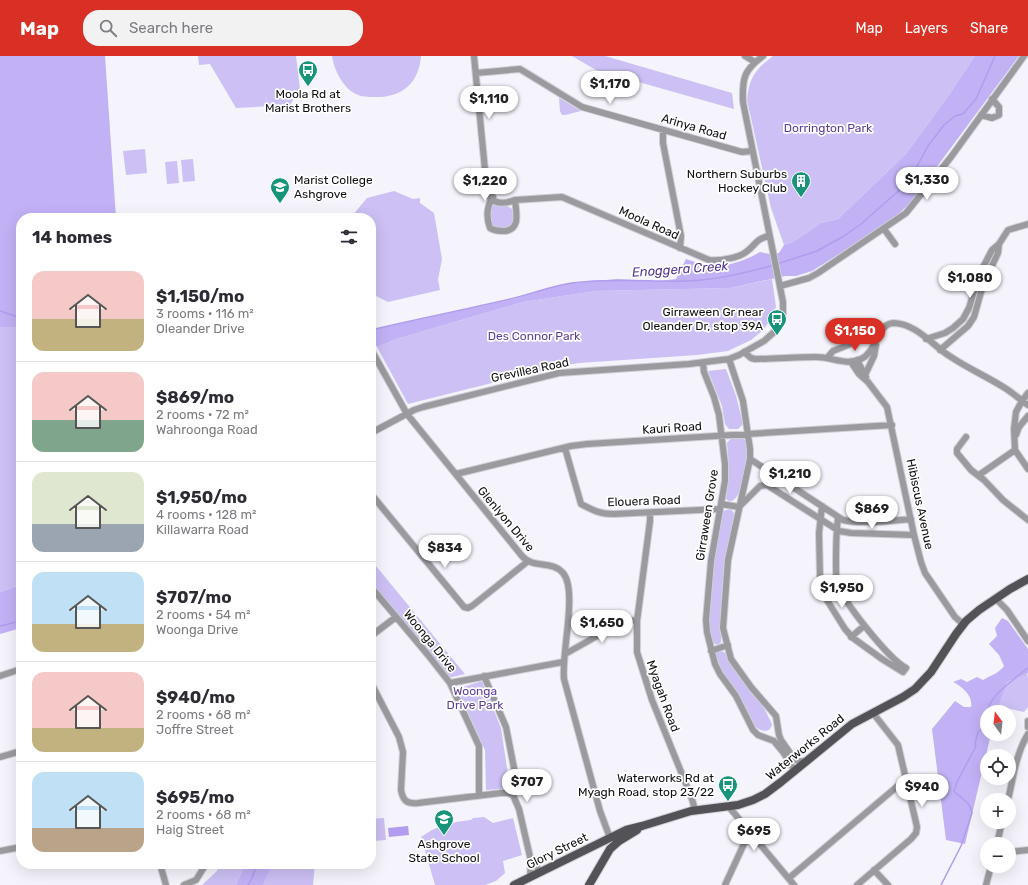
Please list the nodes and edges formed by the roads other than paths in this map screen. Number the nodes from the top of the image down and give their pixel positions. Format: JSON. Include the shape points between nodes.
{"nodes":[{"id":1,"x":474,"y":56,"type":"edge"},
{"id":2,"x":746,"y":56,"type":"edge"},
{"id":3,"x":763,"y":56,"type":"edge"},
{"id":4,"x":1024,"y":56,"type":"edge"},
{"id":5,"x":755,"y":62,"type":"junction"},
{"id":6,"x":476,"y":73,"type":"junction"},
{"id":7,"x":992,"y":99,"type":"junction"},
{"id":8,"x":981,"y":115,"type":"junction"},
{"id":9,"x":663,"y":130,"type":"junction"},
{"id":10,"x":752,"y":151,"type":"junction"},
{"id":11,"x":492,"y":198,"type":"junction"},
{"id":12,"x":515,"y":200,"type":"junction"},
{"id":13,"x":1028,"y":224,"type":"edge"},
{"id":14,"x":884,"y":229,"type":"junction"},
{"id":15,"x":769,"y":236,"type":"junction"},
{"id":16,"x":895,"y":244,"type":"dead end"},
{"id":17,"x":999,"y":244,"type":"junction"},
{"id":18,"x":680,"y":248,"type":"junction"},
{"id":19,"x":780,"y":286,"type":"junction"},
{"id":20,"x":878,"y":337,"type":"junction"},
{"id":21,"x":926,"y":339,"type":"junction"},
{"id":22,"x":940,"y":350,"type":"junction"},
{"id":23,"x":744,"y":352,"type":"junction"},
{"id":24,"x":827,"y":358,"type":"junction"},
{"id":25,"x":729,"y":359,"type":"junction"},
{"id":26,"x":376,"y":361,"type":"edge"},
{"id":27,"x":854,"y":361,"type":"junction"},
{"id":28,"x":703,"y":363,"type":"junction"},
{"id":29,"x":865,"y":375,"type":"junction"},
{"id":30,"x":868,"y":382,"type":"junction"},
{"id":31,"x":1026,"y":397,"type":"edge"},
{"id":32,"x":1028,"y":405,"type":"edge"},
{"id":33,"x":407,"y":414,"type":"junction"},
{"id":34,"x":1028,"y":416,"type":"edge"},
{"id":35,"x":892,"y":425,"type":"junction"},
{"id":36,"x":376,"y":430,"type":"edge"},
{"id":37,"x":748,"y":434,"type":"junction"},
{"id":38,"x":722,"y":435,"type":"junction"},
{"id":39,"x":966,"y":437,"type":"dead end"},
{"id":40,"x":1014,"y":438,"type":"junction"},
{"id":41,"x":565,"y":448,"type":"junction"},
{"id":42,"x":1015,"y":450,"type":"junction"},
{"id":43,"x":750,"y":459,"type":"junction"},
{"id":44,"x":1028,"y":469,"type":"edge"},
{"id":45,"x":456,"y":474,"type":"junction"},
{"id":46,"x":979,"y":475,"type":"junction"},
{"id":47,"x":376,"y":500,"type":"edge"},
{"id":48,"x":721,"y":506,"type":"junction"},
{"id":49,"x":822,"y":506,"type":"junction"},
{"id":50,"x":739,"y":507,"type":"junction"},
{"id":51,"x":650,"y":513,"type":"junction"},
{"id":52,"x":838,"y":518,"type":"junction"},
{"id":53,"x":821,"y":519,"type":"junction"},
{"id":54,"x":911,"y":519,"type":"junction"},
{"id":55,"x":1028,"y":520,"type":"edge"},
{"id":56,"x":836,"y":530,"type":"junction"},
{"id":57,"x":914,"y":534,"type":"junction"},
{"id":58,"x":527,"y":562,"type":"junction"},
{"id":59,"x":1028,"y":579,"type":"edge"},
{"id":60,"x":376,"y":593,"type":"edge"},
{"id":61,"x":996,"y":599,"type":"junction"},
{"id":62,"x":396,"y":617,"type":"junction"},
{"id":63,"x":637,"y":621,"type":"junction"},
{"id":64,"x":963,"y":624,"type":"junction"},
{"id":65,"x":864,"y":626,"type":"junction"},
{"id":66,"x":376,"y":632,"type":"edge"},
{"id":67,"x":852,"y":636,"type":"junction"},
{"id":68,"x":1028,"y":641,"type":"edge"},
{"id":69,"x":728,"y":645,"type":"junction"},
{"id":70,"x":711,"y":651,"type":"junction"},
{"id":71,"x":565,"y":654,"type":"junction"},
{"id":72,"x":892,"y":656,"type":"junction"},
{"id":73,"x":563,"y":662,"type":"junction"},
{"id":74,"x":889,"y":664,"type":"junction"},
{"id":75,"x":16,"y":671,"type":"edge"},
{"id":76,"x":0,"y":676,"type":"edge"},
{"id":77,"x":484,"y":676,"type":"junction"},
{"id":78,"x":450,"y":683,"type":"junction"},
{"id":79,"x":376,"y":693,"type":"edge"},
{"id":80,"x":873,"y":713,"type":"junction"},
{"id":81,"x":1028,"y":721,"type":"edge"},
{"id":82,"x":777,"y":724,"type":"junction"},
{"id":83,"x":1028,"y":727,"type":"edge"},
{"id":84,"x":758,"y":734,"type":"junction"},
{"id":85,"x":1028,"y":734,"type":"edge"},
{"id":86,"x":785,"y":751,"type":"junction"},
{"id":87,"x":16,"y":752,"type":"edge"},
{"id":88,"x":0,"y":757,"type":"edge"},
{"id":89,"x":805,"y":762,"type":"junction"},
{"id":90,"x":795,"y":771,"type":"junction"},
{"id":91,"x":906,"y":779,"type":"junction"},
{"id":92,"x":1010,"y":793,"type":"edge"},
{"id":93,"x":479,"y":795,"type":"junction"},
{"id":94,"x":513,"y":795,"type":"junction"},
{"id":95,"x":729,"y":807,"type":"junction"},
{"id":96,"x":695,"y":810,"type":"junction"},
{"id":97,"x":749,"y":833,"type":"junction"},
{"id":98,"x":612,"y":842,"type":"junction"},
{"id":99,"x":16,"y":848,"type":"edge"},
{"id":100,"x":1028,"y":850,"type":"edge"},
{"id":101,"x":0,"y":851,"type":"edge"},
{"id":102,"x":1016,"y":851,"type":"edge"},
{"id":103,"x":603,"y":860,"type":"junction"},
{"id":104,"x":531,"y":861,"type":"junction"},
{"id":105,"x":556,"y":865,"type":"junction"},
{"id":106,"x":161,"y":869,"type":"edge"},
{"id":107,"x":203,"y":869,"type":"edge"},
{"id":108,"x":874,"y":870,"type":"junction"},
{"id":109,"x":541,"y":872,"type":"junction"},
{"id":110,"x":989,"y":873,"type":"edge"},
{"id":111,"x":530,"y":877,"type":"junction"},
{"id":112,"x":788,"y":878,"type":"junction"},
{"id":113,"x":166,"y":885,"type":"edge"},
{"id":114,"x":184,"y":885,"type":"edge"},
{"id":115,"x":514,"y":885,"type":"edge"},
{"id":116,"x":589,"y":885,"type":"edge"},
{"id":117,"x":725,"y":885,"type":"edge"},
{"id":118,"x":794,"y":885,"type":"edge"},
{"id":119,"x":857,"y":885,"type":"edge"},
{"id":120,"x":888,"y":885,"type":"edge"},
{"id":121,"x":986,"y":885,"type":"edge"}],
"edges":[{"from":1,"to":6,"type":"street"},
{"from":2,"to":5,"type":"street"},
{"from":3,"to":5,"type":"street"},
{"from":4,"to":7,"type":"street"},
{"from":5,"to":10,"type":"street","via":[[748,68],[742,88],[744,115]]},
{"from":6,"to":9,"type":"street","name":"Arinya Road","via":[[520,69],[581,106]]},
{"from":6,"to":11,"type":"street","via":[[484,180],[487,195]]},
{"from":7,"to":8,"type":"street"},
{"from":7,"to":8,"type":"street","via":[[999,107],[999,116],[991,118]]},
{"from":8,"to":14,"type":"street","via":[[906,213]]},
{"from":9,"to":10,"type":"street","name":"Arinya Road","via":[[742,152]]},
{"from":9,"to":18,"type":"street","via":[[663,144],[682,236]]},
{"from":10,"to":15,"type":"street"},
{"from":11,"to":12,"type":"street","name":"Moola Road","via":[[498,203]]},
{"from":11,"to":12,"type":"street","via":[[487,215],[489,226],[492,230],[503,231],[513,229],[516,224]]},
{"from":12,"to":18,"type":"street","name":"Moola Road","via":[[562,196]]},
{"from":13,"to":17,"type":"street","via":[[1008,230]]},
{"from":14,"to":16,"type":"street"},
{"from":14,"to":19,"type":"street","via":[[809,278]]},
{"from":15,"to":18,"type":"street","name":"Moola Road","via":[[758,240],[745,253],[717,261],[704,259]]},
{"from":15,"to":19,"type":"street"},
{"from":17,"to":21,"type":"street","via":[[992,250],[979,275],[963,319],[945,333]]},
{"from":17,"to":22,"type":"street","via":[[974,317],[968,326]]},
{"from":19,"to":23,"type":"street","via":[[783,314],[779,325],[764,341]]},
{"from":20,"to":21,"type":"street","via":[[888,325],[894,323],[915,329]]},
{"from":20,"to":24,"type":"street","via":[[872,332],[867,334],[833,351]]},
{"from":20,"to":27,"type":"street","via":[[870,352],[864,358]]},
{"from":20,"to":29,"type":"street","via":[[874,356]]},
{"from":21,"to":22,"type":"street"},
{"from":22,"to":31,"type":"street","via":[[1009,391]]},
{"from":23,"to":24,"type":"street","via":[[755,359],[816,356]]},
{"from":23,"to":25,"type":"street"},
{"from":24,"to":27,"type":"street","via":[[841,362]]},
{"from":25,"to":28,"type":"street"},
{"from":25,"to":37,"type":"street","name":"Girraween Grove","via":[[743,401]]},
{"from":26,"to":33,"type":"street","name":"Glenlyon Drive"},
{"from":27,"to":29,"type":"street","name":"Hibiscus Avenue"},
{"from":27,"to":30,"type":"street","name":"Hibiscus Avenue","via":[[859,374]]},
{"from":28,"to":33,"type":"street","name":"Grevillea Road","via":[[560,372],[430,405]]},
{"from":28,"to":38,"type":"street","name":"Girraween Grove"},
{"from":29,"to":30,"type":"street","name":"Hibiscus Avenue"},
{"from":30,"to":35,"type":"street","name":"Hibiscus Avenue","via":[[887,407]]},
{"from":31,"to":32,"type":"street"},
{"from":31,"to":40,"type":"street","via":[[1015,418]]},
{"from":33,"to":36,"type":"street","name":"Grevillea Road"},
{"from":33,"to":45,"type":"street","name":"Glenlyon Drive"},
{"from":34,"to":40,"type":"street"},
{"from":35,"to":37,"type":"street","name":"Kauri Road"},
{"from":35,"to":54,"type":"street","name":"Hibiscus Avenue"},
{"from":37,"to":38,"type":"street","name":"Kauri Road"},
{"from":37,"to":43,"type":"street","name":"Girraween Grove"},
{"from":38,"to":41,"type":"street","name":"Kauri Road","via":[[599,443]]},
{"from":38,"to":48,"type":"street","name":"Girraween Grove","via":[[726,464]]},
{"from":39,"to":46,"type":"street","via":[[957,448],[957,453],[971,470]]},
{"from":40,"to":42,"type":"street"},
{"from":41,"to":45,"type":"street","name":"Kauri Road"},
{"from":41,"to":51,"type":"street","name":"Elouera Road","via":[[581,504],[603,514]]},
{"from":42,"to":44,"type":"street"},
{"from":42,"to":46,"type":"street"},
{"from":43,"to":49,"type":"street"},
{"from":43,"to":50,"type":"street","name":"Girraween Grove"},
{"from":45,"to":58,"type":"street","name":"Glenlyon Drive"},
{"from":46,"to":55,"type":"street","via":[[998,496]]},
{"from":47,"to":58,"type":"street","via":[[464,607],[472,606]]},
{"from":48,"to":50,"type":"street","name":"Elouera Road"},
{"from":48,"to":51,"type":"street","name":"Elouera Road"},
{"from":48,"to":70,"type":"street","name":"Girraween Grove","via":[[711,561],[706,620]]},
{"from":49,"to":52,"type":"street"},
{"from":49,"to":53,"type":"street"},
{"from":50,"to":53,"type":"street","via":[[760,486],[767,485]]},
{"from":50,"to":69,"type":"street","name":"Girraween Grove","via":[[726,579],[723,628]]},
{"from":51,"to":63,"type":"street","name":"Myagah Road"},
{"from":52,"to":54,"type":"street","via":[[852,521]]},
{"from":52,"to":56,"type":"street"},
{"from":53,"to":56,"type":"street"},
{"from":53,"to":67,"type":"street","via":[[821,588]]},
{"from":54,"to":57,"type":"street","name":"Hibiscus Avenue"},
{"from":56,"to":57,"type":"street","via":[[851,533]]},
{"from":56,"to":65,"type":"street","via":[[837,583]]},
{"from":57,"to":64,"type":"street","name":"Hibiscus Avenue","via":[[925,573]]},
{"from":58,"to":71,"type":"street","name":"Glenlyon Drive","via":[[555,567],[567,578],[570,591]]},
{"from":59,"to":61,"type":"main road","name":"Waterworks Road"},
{"from":60,"to":62,"type":"street","name":"Woonga Drive"},
{"from":61,"to":64,"type":"main road","name":"Waterworks Road"},
{"from":61,"to":68,"type":"street","via":[[1007,610]]},
{"from":62,"to":66,"type":"street"},
{"from":62,"to":78,"type":"street","name":"Woonga Drive"},
{"from":63,"to":71,"type":"street","via":[[624,621]]},
{"from":63,"to":96,"type":"street","name":"Myagah Road","via":[[637,652],[643,676]]},
{"from":64,"to":80,"type":"main road","name":"Waterworks Road","via":[[924,681],[903,697]]},
{"from":65,"to":67,"type":"street"},
{"from":65,"to":72,"type":"street"},
{"from":67,"to":74,"type":"street"},
{"from":69,"to":70,"type":"street"},
{"from":69,"to":82,"type":"street","name":"Girraween Grove","via":[[732,658],[751,687],[774,713]]},
{"from":70,"to":84,"type":"street","name":"Girraween Grove","via":[[720,674]]},
{"from":71,"to":73,"type":"street","name":"Glenlyon Drive"},
{"from":72,"to":74,"type":"street"},
{"from":72,"to":74,"type":"street","via":[[906,668],[903,672]]},
{"from":73,"to":77,"type":"street"},
{"from":73,"to":98,"type":"street","name":"Glenlyon Drive","via":[[566,686],[600,810]]},
{"from":75,"to":76,"type":"street"},
{"from":77,"to":78,"type":"street"},
{"from":77,"to":94,"type":"street","via":[[506,727],[514,768]]},
{"from":78,"to":93,"type":"street","name":"Woonga Drive","via":[[479,746]]},
{"from":79,"to":93,"type":"street","via":[[402,745],[401,790],[405,801],[410,804]]},
{"from":80,"to":89,"type":"main road","name":"Waterworks Road","via":[[848,726]]},
{"from":80,"to":91,"type":"street","via":[[898,745]]},
{"from":81,"to":83,"type":"street"},
{"from":82,"to":84,"type":"street","via":[[776,730],[772,733],[765,736]]},
{"from":82,"to":86,"type":"street","name":"Girraween Grove"},
{"from":84,"to":86,"type":"street","name":"Girraween Grove","via":[[774,741]]},
{"from":85,"to":92,"type":"street","via":[[1020,752]]},
{"from":86,"to":89,"type":"street","name":"Girraween Grove","via":[[796,760]]},
{"from":86,"to":90,"type":"street","name":"Girraween Grove"},
{"from":87,"to":88,"type":"street"},
{"from":89,"to":90,"type":"main road","name":"Waterworks Road"},
{"from":90,"to":95,"type":"main road","name":"Waterworks Road","via":[[765,794],[747,803]]},
{"from":91,"to":108,"type":"street","via":[[917,827],[916,833]]},
{"from":91,"to":112,"type":"street"},
{"from":93,"to":94,"type":"street"},
{"from":94,"to":104,"type":"street","via":[[520,809]]},
{"from":95,"to":96,"type":"main road","name":"Waterworks Road"},
{"from":95,"to":97,"type":"street"},
{"from":96,"to":98,"type":"main road","name":"Waterworks Road","via":[[642,826]]},
{"from":97,"to":112,"type":"street"},
{"from":97,"to":117,"type":"street"},
{"from":98,"to":103,"type":"main road","name":"Waterworks Road"},
{"from":98,"to":105,"type":"main road","name":"Glory Street"},
{"from":99,"to":101,"type":"street"},
{"from":100,"to":102,"type":"street"},
{"from":103,"to":105,"type":"main road","via":[[600,853],[595,851]]},
{"from":103,"to":116,"type":"main road","name":"Waterworks Road"},
{"from":104,"to":109,"type":"street"},
{"from":104,"to":111,"type":"street"},
{"from":105,"to":109,"type":"main road","name":"Glory Street"},
{"from":106,"to":113,"type":"street"},
{"from":107,"to":114,"type":"street","via":[[196,880]]},
{"from":108,"to":119,"type":"street"},
{"from":108,"to":120,"type":"street"},
{"from":109,"to":111,"type":"main road","name":"Glory Street"},
{"from":110,"to":121,"type":"street"},
{"from":111,"to":115,"type":"main road","name":"Glory Street"},
{"from":112,"to":118,"type":"street"}]}
